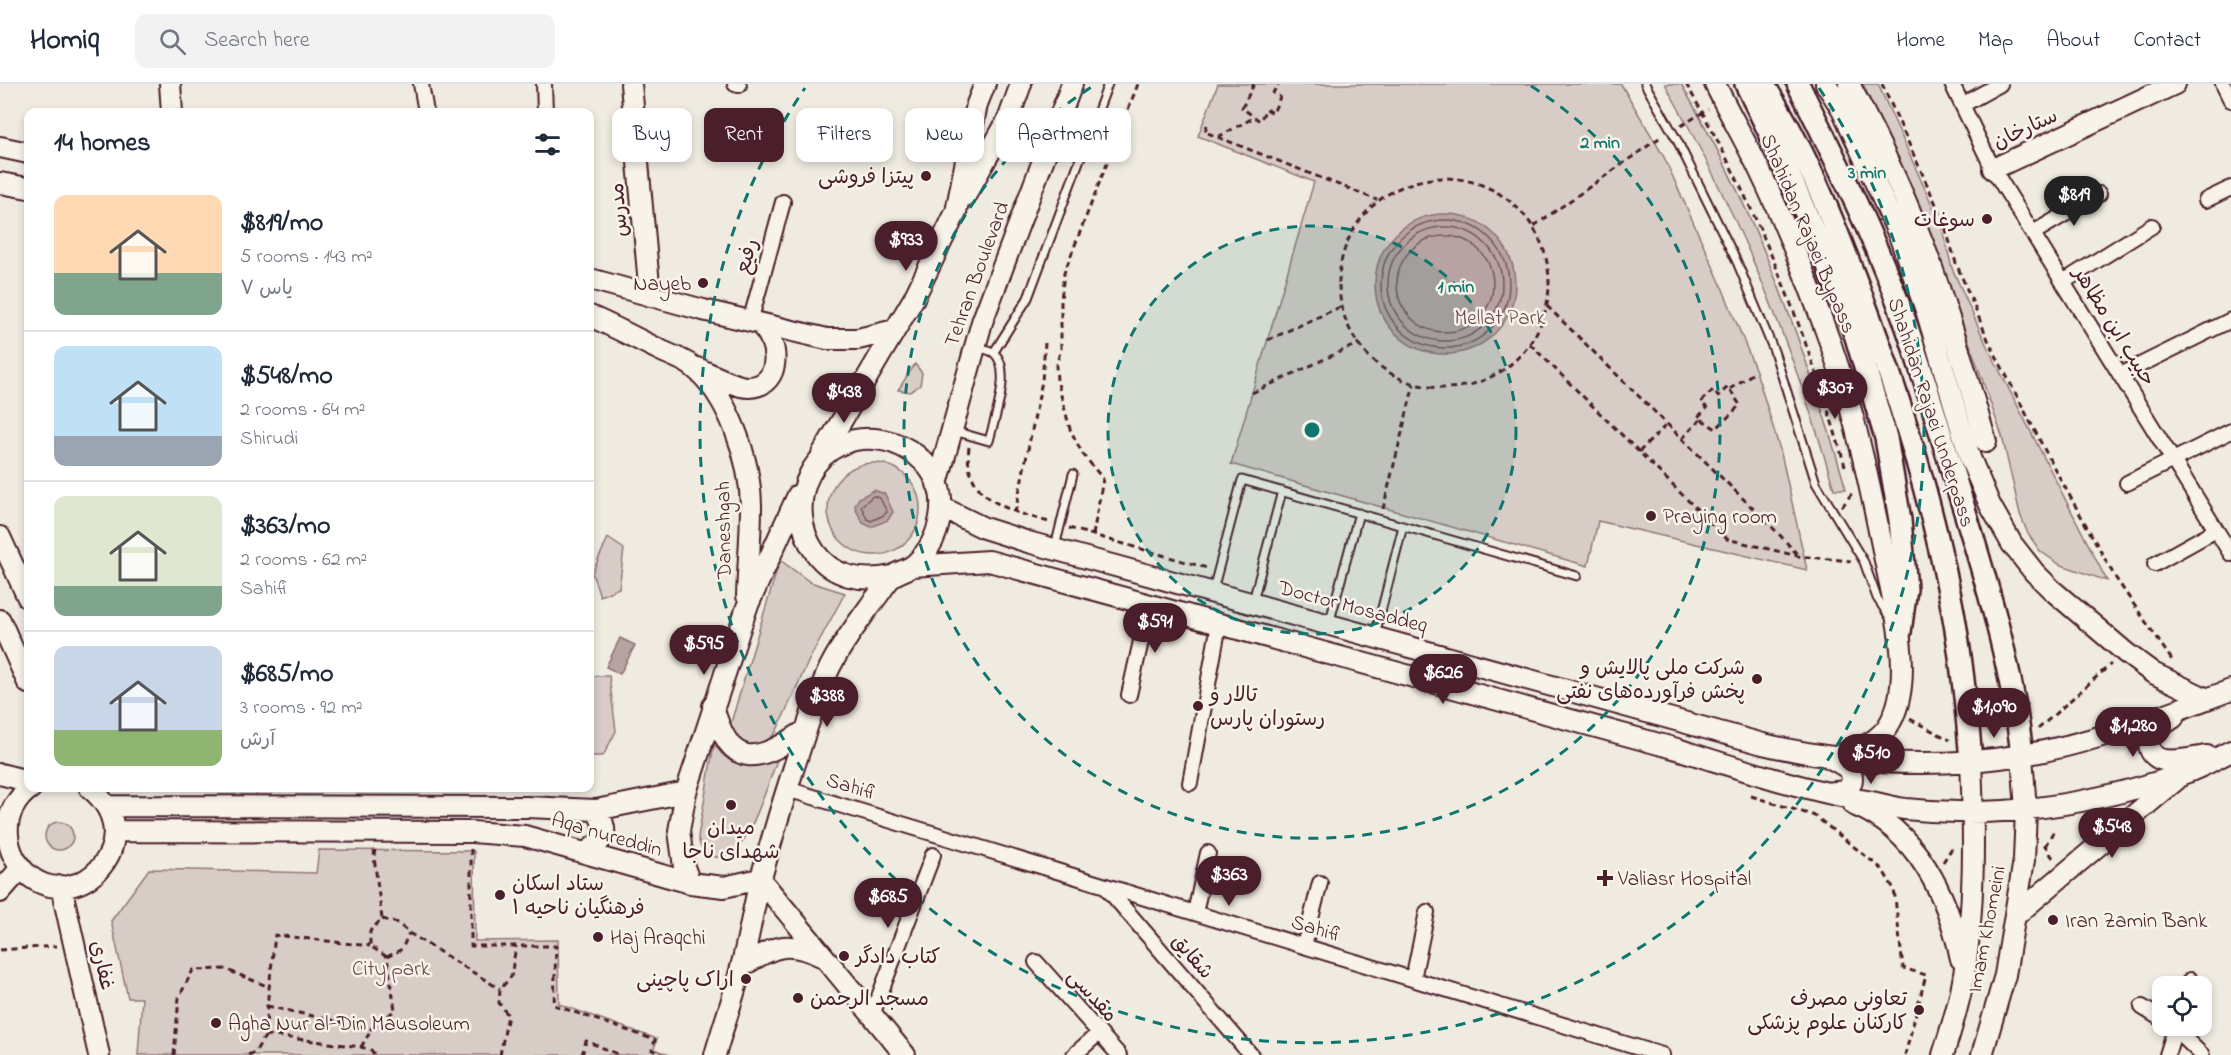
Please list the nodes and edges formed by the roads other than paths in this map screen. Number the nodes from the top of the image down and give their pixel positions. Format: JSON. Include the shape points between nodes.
{"nodes":[{"id":1,"x":170,"y":84,"type":"edge"},
{"id":2,"x":421,"y":84,"type":"edge"},
{"id":3,"x":544,"y":84,"type":"edge"},
{"id":4,"x":631,"y":84,"type":"edge"},
{"id":5,"x":985,"y":84,"type":"edge"},
{"id":6,"x":1022,"y":84,"type":"edge"},
{"id":7,"x":1072,"y":84,"type":"edge"},
{"id":8,"x":1108,"y":84,"type":"edge"},
{"id":9,"x":1645,"y":84,"type":"edge"},
{"id":10,"x":1746,"y":84,"type":"edge"},
{"id":11,"x":1763,"y":84,"type":"edge"},
{"id":12,"x":1798,"y":84,"type":"edge"},
{"id":13,"x":1826,"y":84,"type":"edge"},
{"id":14,"x":1849,"y":84,"type":"edge"},
{"id":15,"x":1952,"y":84,"type":"edge"},
{"id":16,"x":2000,"y":84,"type":"edge"},
{"id":17,"x":2175,"y":84,"type":"edge"},
{"id":18,"x":2223,"y":84,"type":"edge"},
{"id":19,"x":1719,"y":92,"type":"edge"},
{"id":20,"x":2231,"y":100,"type":"edge"},
{"id":21,"x":1962,"y":105,"type":"junction"},
{"id":22,"x":172,"y":108,"type":"edge"},
{"id":23,"x":425,"y":108,"type":"edge"},
{"id":24,"x":545,"y":108,"type":"edge"},
{"id":25,"x":0,"y":147,"type":"edge"},
{"id":26,"x":24,"y":152,"type":"edge"},
{"id":27,"x":1993,"y":169,"type":"junction"},
{"id":28,"x":0,"y":183,"type":"edge"},
{"id":29,"x":24,"y":187,"type":"edge"},
{"id":30,"x":2231,"y":188,"type":"edge"},
{"id":31,"x":2098,"y":194,"type":"dead end"},
{"id":32,"x":2206,"y":200,"type":"dead end"},
{"id":33,"x":783,"y":202,"type":"dead end"},
{"id":34,"x":956,"y":212,"type":"junction"},
{"id":35,"x":2152,"y":226,"type":"dead end"},
{"id":36,"x":2033,"y":233,"type":"junction"},
{"id":37,"x":594,"y":280,"type":"edge"},
{"id":38,"x":2063,"y":282,"type":"junction"},
{"id":39,"x":650,"y":296,"type":"junction"},
{"id":40,"x":594,"y":318,"type":"edge"},
{"id":41,"x":2231,"y":320,"type":"edge"},
{"id":42,"x":754,"y":322,"type":"junction"},
{"id":43,"x":895,"y":330,"type":"junction"},
{"id":44,"x":984,"y":349,"type":"junction"},
{"id":45,"x":691,"y":365,"type":"junction"},
{"id":46,"x":2120,"y":375,"type":"junction"},
{"id":47,"x":951,"y":431,"type":"junction"},
{"id":48,"x":2231,"y":431,"type":"edge"},
{"id":49,"x":1986,"y":442,"type":"dead end"},
{"id":50,"x":820,"y":459,"type":"junction"},
{"id":51,"x":2173,"y":460,"type":"junction"},
{"id":52,"x":1073,"y":474,"type":"dead end"},
{"id":53,"x":806,"y":479,"type":"junction"},
{"id":54,"x":2127,"y":483,"type":"dead end"},
{"id":55,"x":937,"y":484,"type":"junction"},
{"id":56,"x":1282,"y":491,"type":"junction"},
{"id":57,"x":941,"y":507,"type":"junction"},
{"id":58,"x":1359,"y":513,"type":"junction"},
{"id":59,"x":1403,"y":526,"type":"junction"},
{"id":60,"x":2216,"y":530,"type":"junction"},
{"id":61,"x":995,"y":532,"type":"junction"},
{"id":62,"x":0,"y":537,"type":"edge"},
{"id":63,"x":1054,"y":549,"type":"junction"},
{"id":64,"x":2230,"y":551,"type":"edge"},
{"id":65,"x":988,"y":561,"type":"junction"},
{"id":66,"x":2155,"y":564,"type":"dead end"},
{"id":67,"x":912,"y":566,"type":"junction"},
{"id":68,"x":892,"y":576,"type":"junction"},
{"id":69,"x":1577,"y":576,"type":"dead end"},
{"id":70,"x":24,"y":589,"type":"edge"},
{"id":71,"x":1212,"y":593,"type":"junction"},
{"id":72,"x":1252,"y":603,"type":"junction"},
{"id":73,"x":1149,"y":605,"type":"junction"},
{"id":74,"x":747,"y":608,"type":"junction"},
{"id":75,"x":0,"y":620,"type":"edge"},
{"id":76,"x":1219,"y":624,"type":"junction"},
{"id":77,"x":1329,"y":625,"type":"junction"},
{"id":78,"x":1900,"y":632,"type":"junction"},
{"id":79,"x":1375,"y":637,"type":"junction"},
{"id":80,"x":24,"y":674,"type":"edge"},
{"id":81,"x":2231,"y":690,"type":"edge"},
{"id":82,"x":1129,"y":695,"type":"dead end"},
{"id":83,"x":2207,"y":699,"type":"junction"},
{"id":84,"x":713,"y":706,"type":"junction"},
{"id":85,"x":806,"y":730,"type":"junction"},
{"id":86,"x":2230,"y":751,"type":"edge"},
{"id":87,"x":2022,"y":755,"type":"junction"},
{"id":88,"x":1830,"y":758,"type":"junction"},
{"id":89,"x":1971,"y":761,"type":"junction"},
{"id":90,"x":0,"y":774,"type":"edge"},
{"id":91,"x":2183,"y":774,"type":"junction"},
{"id":92,"x":24,"y":781,"type":"edge"},
{"id":93,"x":1190,"y":783,"type":"dead end"},
{"id":94,"x":787,"y":789,"type":"junction"},
{"id":95,"x":27,"y":792,"type":"edge"},
{"id":96,"x":686,"y":792,"type":"junction"},
{"id":97,"x":1824,"y":793,"type":"junction"},
{"id":98,"x":106,"y":799,"type":"edge"},
{"id":99,"x":596,"y":810,"type":"junction"},
{"id":100,"x":2026,"y":810,"type":"junction"},
{"id":101,"x":1973,"y":813,"type":"junction"},
{"id":102,"x":114,"y":831,"type":"junction"},
{"id":103,"x":586,"y":852,"type":"junction"},
{"id":104,"x":1208,"y":853,"type":"dead end"},
{"id":105,"x":933,"y":855,"type":"dead end"},
{"id":106,"x":21,"y":868,"type":"junction"},
{"id":107,"x":760,"y":879,"type":"junction"},
{"id":108,"x":1320,"y":883,"type":"dead end"},
{"id":109,"x":690,"y":884,"type":"junction"},
{"id":110,"x":1104,"y":885,"type":"junction"},
{"id":111,"x":61,"y":886,"type":"junction"},
{"id":112,"x":0,"y":892,"type":"edge"},
{"id":113,"x":1428,"y":912,"type":"dead end"},
{"id":114,"x":1195,"y":913,"type":"junction"},
{"id":115,"x":2016,"y":915,"type":"junction"},
{"id":116,"x":1304,"y":946,"type":"junction"},
{"id":117,"x":825,"y":958,"type":"junction"},
{"id":118,"x":1036,"y":962,"type":"dead end"},
{"id":119,"x":741,"y":967,"type":"junction"},
{"id":120,"x":1964,"y":976,"type":"junction"},
{"id":121,"x":1413,"y":979,"type":"junction"},
{"id":122,"x":2142,"y":1007,"type":"dead end"},
{"id":123,"x":2152,"y":1013,"type":"edge"},
{"id":124,"x":872,"y":1015,"type":"junction"},
{"id":125,"x":1099,"y":1033,"type":"junction"},
{"id":126,"x":2172,"y":1036,"type":"edge"},
{"id":127,"x":2183,"y":1036,"type":"edge"},
{"id":128,"x":99,"y":1055,"type":"edge"},
{"id":129,"x":714,"y":1055,"type":"edge"},
{"id":130,"x":905,"y":1055,"type":"edge"},
{"id":131,"x":1074,"y":1055,"type":"edge"},
{"id":132,"x":1119,"y":1055,"type":"edge"},
{"id":133,"x":1251,"y":1055,"type":"edge"},
{"id":134,"x":1662,"y":1055,"type":"edge"},
{"id":135,"x":1943,"y":1055,"type":"edge"},
{"id":136,"x":1982,"y":1055,"type":"edge"},
{"id":137,"x":2167,"y":1055,"type":"edge"},
{"id":138,"x":2202,"y":1055,"type":"edge"}],
"edges":[{"from":1,"to":22,"type":"main road"},
{"from":2,"to":23,"type":"street"},
{"from":3,"to":24,"type":"street"},
{"from":4,"to":39,"type":"main road","name":"مدرس"},
{"from":5,"to":34,"type":"main road","name":"Tehran Boulevard","via":[[977,104]]},
{"from":6,"to":34,"type":"main road","name":"Tehran Boulevard","via":[[1008,120]]},
{"from":7,"to":44,"type":"main road","name":"Tehran Boulevard","via":[[982,322]]},
{"from":8,"to":44,"type":"lane","via":[[1028,298]]},
{"from":9,"to":78,"type":"lane","via":[[1737,262],[1774,351],[1816,483],[1864,562],[1877,598]]},
{"from":10,"to":78,"type":"main road","via":[[1821,248],[1856,337],[1886,438],[1900,520],[1906,589]]},
{"from":11,"to":89,"type":"main road","name":"Shahidan Rajaei Underpass","via":[[1784,116],[1830,215],[1904,415],[1953,611]]},
{"from":12,"to":87,"type":"main road","name":"Shahidan Rajaei Underpass","via":[[1848,185],[1903,316],[1989,596]]},
{"from":13,"to":83,"type":"main road","via":[[1842,109],[1899,235],[1970,458],[2012,544],[2052,590],[2126,653],[2153,673]]},
{"from":14,"to":49,"type":"main road","via":[[1920,236]]},
{"from":15,"to":21,"type":"street","name":"حبیب ابن مظاهر"},
{"from":16,"to":21,"type":"street"},
{"from":17,"to":27,"type":"main road","name":"ستارخان"},
{"from":18,"to":20,"type":"street"},
{"from":19,"to":78,"type":"main road","name":"Shahidan Rajaei Bypass","via":[[1757,166],[1832,346],[1860,438]]},
{"from":21,"to":27,"type":"street","name":"حبیب ابن مظاهر"},
{"from":25,"to":26,"type":"main road"},
{"from":27,"to":36,"type":"street","name":"حبیب ابن مظاهر"},
{"from":28,"to":29,"type":"main road"},
{"from":30,"to":32,"type":"street"},
{"from":31,"to":36,"type":"street"},
{"from":33,"to":42,"type":"street","name":"رفیع"},
{"from":34,"to":43,"type":"main road","name":"Tehran Boulevard"},
{"from":35,"to":38,"type":"street"},
{"from":36,"to":38,"type":"street","name":"حبیب ابن مظاهر"},
{"from":37,"to":39,"type":"main road"},
{"from":38,"to":46,"type":"street","name":"حبیب ابن مظاهر"},
{"from":39,"to":42,"type":"main road"},
{"from":40,"to":45,"type":"main road","name":"Daneshgah"},
{"from":41,"to":46,"type":"street"},
{"from":42,"to":43,"type":"main road","via":[[842,340]]},
{"from":42,"to":45,"type":"main road","via":[[765,329],[776,358],[764,381],[746,388]]},
{"from":43,"to":50,"type":"main road","name":"Tehran Boulevard"},
{"from":44,"to":47,"type":"main road","name":"Tehran Boulevard"},
{"from":44,"to":47,"type":"lane","via":[[1002,364],[1003,380],[989,441]]},
{"from":45,"to":74,"type":"main road","name":"Daneshgah","via":[[725,406],[747,475],[751,504]]},
{"from":46,"to":51,"type":"street","name":"حبیب ابن مظاهر"},
{"from":47,"to":55,"type":"main road","name":"Tehran Boulevard"},
{"from":48,"to":51,"type":"street"},
{"from":50,"to":53,"type":"main road"},
{"from":50,"to":55,"type":"main road","via":[[839,445],[862,438],[886,439],[908,448],[926,464]]},
{"from":51,"to":54,"type":"street"},
{"from":51,"to":60,"type":"street","name":"حبیب ابن مظاهر"},
{"from":52,"to":63,"type":"lane"},
{"from":53,"to":68,"type":"main road","via":[[800,502],[802,526],[812,548],[827,565],[847,576],[870,580]]},
{"from":53,"to":74,"type":"main road"},
{"from":55,"to":57,"type":"main road"},
{"from":56,"to":58,"type":"lane"},
{"from":56,"to":71,"type":"lane","via":[[1242,480]]},
{"from":56,"to":72,"type":"lane"},
{"from":57,"to":61,"type":"main road","name":"Doctor Mosaddeq"},
{"from":57,"to":67,"type":"main road","via":[[939,529],[928,550]]},
{"from":58,"to":59,"type":"lane"},
{"from":58,"to":77,"type":"lane"},
{"from":59,"to":69,"type":"lane"},
{"from":59,"to":79,"type":"lane"},
{"from":60,"to":64,"type":"street","name":"حبیب ابن مظاهر"},
{"from":60,"to":66,"type":"street"},
{"from":61,"to":63,"type":"main road","name":"Doctor Mosaddeq"},
{"from":61,"to":65,"type":"main road"},
{"from":62,"to":70,"type":"main road"},
{"from":63,"to":71,"type":"main road","name":"Doctor Mosaddeq"},
{"from":65,"to":67,"type":"main road"},
{"from":65,"to":73,"type":"main road"},
{"from":67,"to":68,"type":"main road"},
{"from":68,"to":85,"type":"main road","via":[[842,645]]},
{"from":71,"to":72,"type":"main road","name":"Doctor Mosaddeq"},
{"from":72,"to":77,"type":"main road","name":"Doctor Mosaddeq"},
{"from":73,"to":76,"type":"main road"},
{"from":73,"to":82,"type":"street"},
{"from":74,"to":84,"type":"main road"},
{"from":75,"to":80,"type":"main road"},
{"from":76,"to":93,"type":"street"},
{"from":76,"to":97,"type":"main road"},
{"from":77,"to":79,"type":"main road","name":"Doctor Mosaddeq"},
{"from":78,"to":88,"type":"main road","name":"Shahidan Rajaei Bypass","via":[[1899,699],[1891,721],[1877,738],[1860,749]]},
{"from":79,"to":88,"type":"main road","name":"Doctor Mosaddeq","via":[[1763,744]]},
{"from":81,"to":83,"type":"main road"},
{"from":83,"to":86,"type":"main road","via":[[2152,733],[2150,751],[2155,757],[2172,760]]},
{"from":83,"to":87,"type":"main road","name":"Doctor Mosaddeq","via":[[2091,739]]},
{"from":84,"to":85,"type":"main road","via":[[724,736],[734,749],[748,756],[776,750]]},
{"from":84,"to":96,"type":"main road"},
{"from":85,"to":94,"type":"main road"},
{"from":86,"to":91,"type":"main road"},
{"from":87,"to":89,"type":"main road","name":"Doctor Mosaddeq"},
{"from":87,"to":100,"type":"main road","name":"Imam Khomeini"},
{"from":88,"to":89,"type":"main road","name":"Doctor Mosaddeq"},
{"from":88,"to":97,"type":"main road","via":[[1848,768],[1852,782],[1843,791]]},
{"from":89,"to":101,"type":"main road","name":"Imam Khomeini"},
{"from":90,"to":92,"type":"main road"},
{"from":91,"to":100,"type":"main road","via":[[2106,796]]},
{"from":91,"to":115,"type":"main road"},
{"from":94,"to":107,"type":"main road"},
{"from":94,"to":110,"type":"street","name":"Sahifi"},
{"from":95,"to":106,"type":"main road","via":[[16,802],[7,829],[8,843]]},
{"from":96,"to":99,"type":"main road","name":"Aqa nureddin"},
{"from":96,"to":109,"type":"main road","via":[[679,831]]},
{"from":97,"to":101,"type":"main road","via":[[1903,808]]},
{"from":97,"to":120,"type":"main road","via":[[1888,823],[1918,855],[1948,917]]},
{"from":98,"to":99,"type":"main road","name":"Aqa nureddin"},
{"from":98,"to":102,"type":"main road"},
{"from":99,"to":103,"type":"main road","via":[[605,826],[604,835]]},
{"from":100,"to":101,"type":"main road"},
{"from":100,"to":115,"type":"main road","name":"Imam Khomeini"},
{"from":101,"to":120,"type":"main road","name":"Imam Khomeini"},
{"from":102,"to":103,"type":"main road","name":"Aqa nureddin","via":[[472,832],[525,836]]},
{"from":102,"to":111,"type":"main road","via":[[110,852],[99,870],[81,881]]},
{"from":103,"to":109,"type":"main road","name":"Aqa nureddin"},
{"from":104,"to":114,"type":"street"},
{"from":105,"to":124,"type":"street"},
{"from":106,"to":111,"type":"main road","via":[[32,878]]},
{"from":106,"to":112,"type":"main road"},
{"from":107,"to":109,"type":"main road","name":"Aqa nureddin","via":[[724,887]]},
{"from":107,"to":117,"type":"main road"},
{"from":107,"to":119,"type":"main road"},
{"from":108,"to":116,"type":"street"},
{"from":110,"to":114,"type":"street","name":"Sahifi"},
{"from":110,"to":133,"type":"street","name":"شقایق"},
{"from":111,"to":128,"type":"main road","name":"غفاری"},
{"from":113,"to":121,"type":"street"},
{"from":114,"to":116,"type":"street","name":"Sahifi"},
{"from":115,"to":136,"type":"main road","name":"Imam Khomeini","via":[[2005,975]]},
{"from":116,"to":121,"type":"street","name":"Sahifi"},
{"from":117,"to":119,"type":"main road","via":[[802,947],[782,947]]},
{"from":117,"to":124,"type":"main road"},
{"from":118,"to":125,"type":"street","name":"مقدسی"},
{"from":119,"to":129,"type":"main road"},
{"from":120,"to":135,"type":"main road","name":"Imam Khomeini"},
{"from":121,"to":134,"type":"street","name":"Sahifi"},
{"from":122,"to":123,"type":"street"},
{"from":124,"to":130,"type":"main road"},
{"from":125,"to":131,"type":"street"},
{"from":125,"to":132,"type":"street","name":"مقدسی"},
{"from":126,"to":137,"type":"street"},
{"from":127,"to":138,"type":"street"}]}
